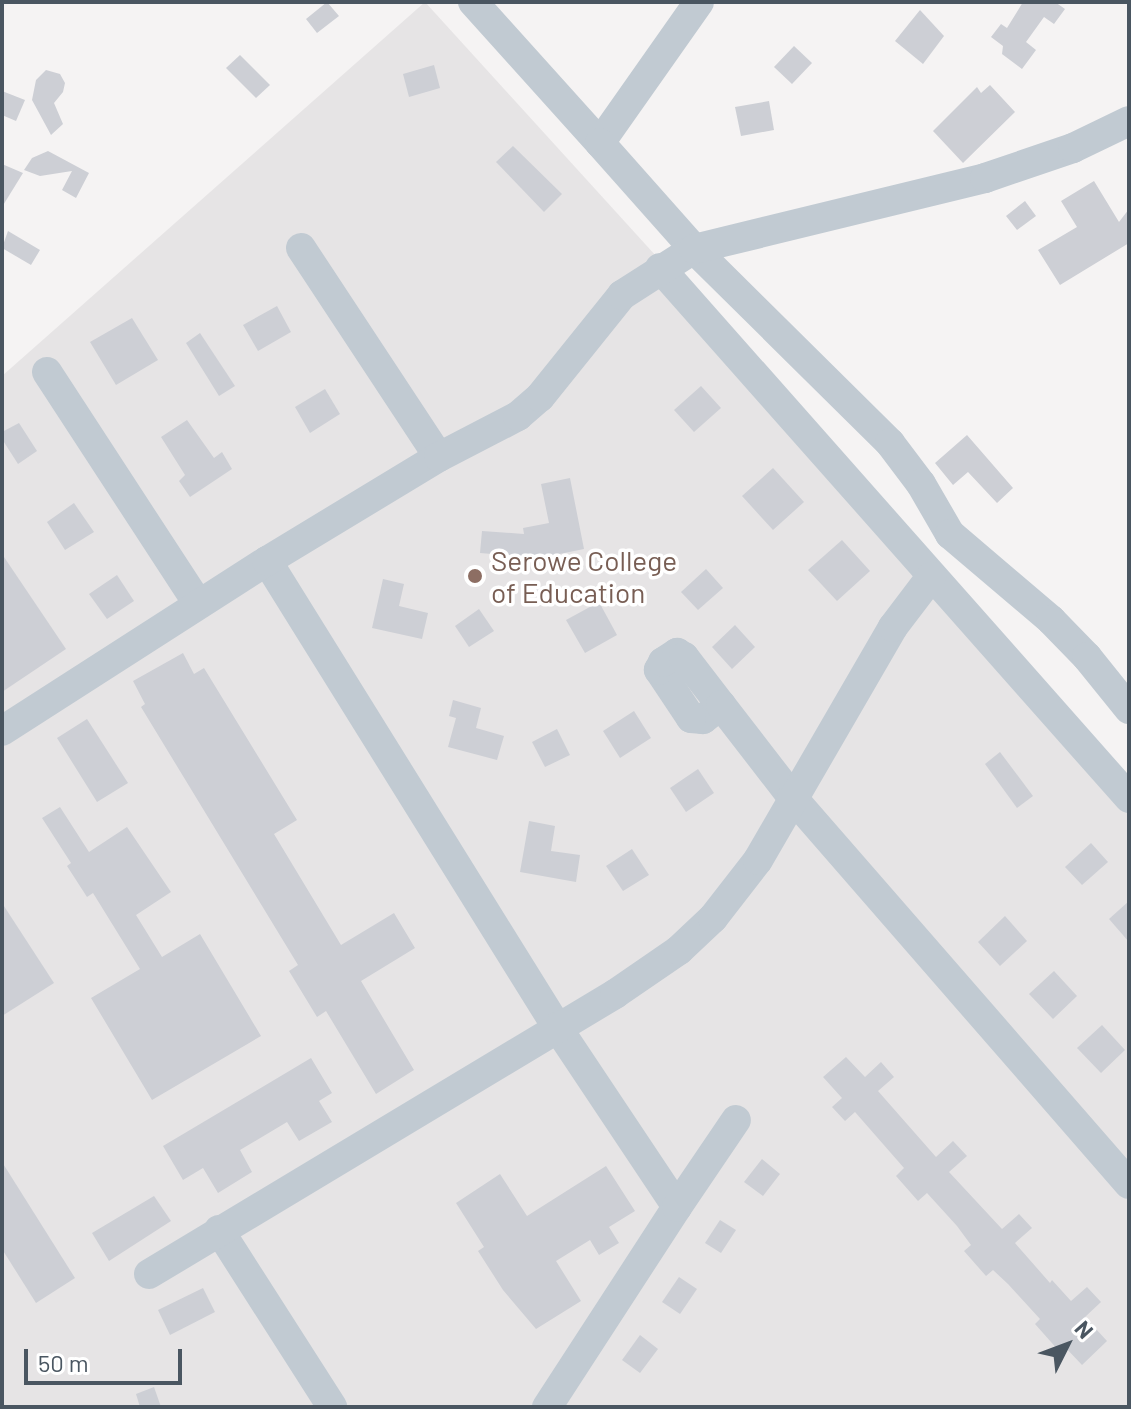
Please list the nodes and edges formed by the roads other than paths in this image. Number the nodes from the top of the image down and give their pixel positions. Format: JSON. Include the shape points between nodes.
{"nodes":[{"id":1,"x":473,"y":2,"type":"edge"},
{"id":2,"x":699,"y":2,"type":"edge"},
{"id":3,"x":1129,"y":121,"type":"edge"},
{"id":4,"x":600,"y":143,"type":"junction"},
{"id":5,"x":301,"y":248,"type":"dead end"},
{"id":6,"x":694,"y":249,"type":"junction"},
{"id":7,"x":660,"y":268,"type":"junction"},
{"id":8,"x":47,"y":372,"type":"dead end"},
{"id":9,"x":439,"y":457,"type":"junction"},
{"id":10,"x":267,"y":561,"type":"junction"},
{"id":11,"x":931,"y":577,"type":"junction"},
{"id":12,"x":198,"y":604,"type":"junction"},
{"id":13,"x":721,"y":705,"type":"dead end"},
{"id":14,"x":1129,"y":709,"type":"edge"},
{"id":15,"x":2,"y":731,"type":"edge"},
{"id":16,"x":792,"y":797,"type":"junction"},
{"id":17,"x":1129,"y":798,"type":"edge"},
{"id":18,"x":557,"y":1027,"type":"junction"},
{"id":19,"x":736,"y":1120,"type":"dead end"},
{"id":20,"x":1129,"y":1184,"type":"edge"},
{"id":21,"x":677,"y":1207,"type":"junction"},
{"id":22,"x":219,"y":1230,"type":"junction"},
{"id":23,"x":149,"y":1274,"type":"dead end"},
{"id":24,"x":332,"y":1407,"type":"edge"},
{"id":25,"x":547,"y":1407,"type":"edge"}],
"edges":[{"from":1,"to":4,"type":"street"},
{"from":2,"to":4,"type":"street"},
{"from":3,"to":6,"type":"street","via":[[1073,148],[985,178]]},
{"from":4,"to":6,"type":"street"},
{"from":5,"to":9,"type":"street"},
{"from":6,"to":7,"type":"street"},
{"from":6,"to":14,"type":"street","via":[[890,443],[950,534],[1051,620]]},
{"from":7,"to":9,"type":"street","via":[[622,295],[518,416]]},
{"from":7,"to":11,"type":"street"},
{"from":8,"to":12,"type":"street"},
{"from":9,"to":10,"type":"street"},
{"from":10,"to":12,"type":"street"},
{"from":10,"to":18,"type":"street"},
{"from":11,"to":16,"type":"street","via":[[893,627]]},
{"from":11,"to":17,"type":"street"},
{"from":12,"to":15,"type":"street"},
{"from":13,"to":16,"type":"street"},
{"from":16,"to":18,"type":"street","via":[[758,860],[713,918],[679,950]]},
{"from":16,"to":20,"type":"street"},
{"from":18,"to":21,"type":"street"},
{"from":18,"to":22,"type":"street"},
{"from":19,"to":21,"type":"street"},
{"from":21,"to":25,"type":"street"},
{"from":22,"to":23,"type":"street"},
{"from":22,"to":24,"type":"street"}]}
